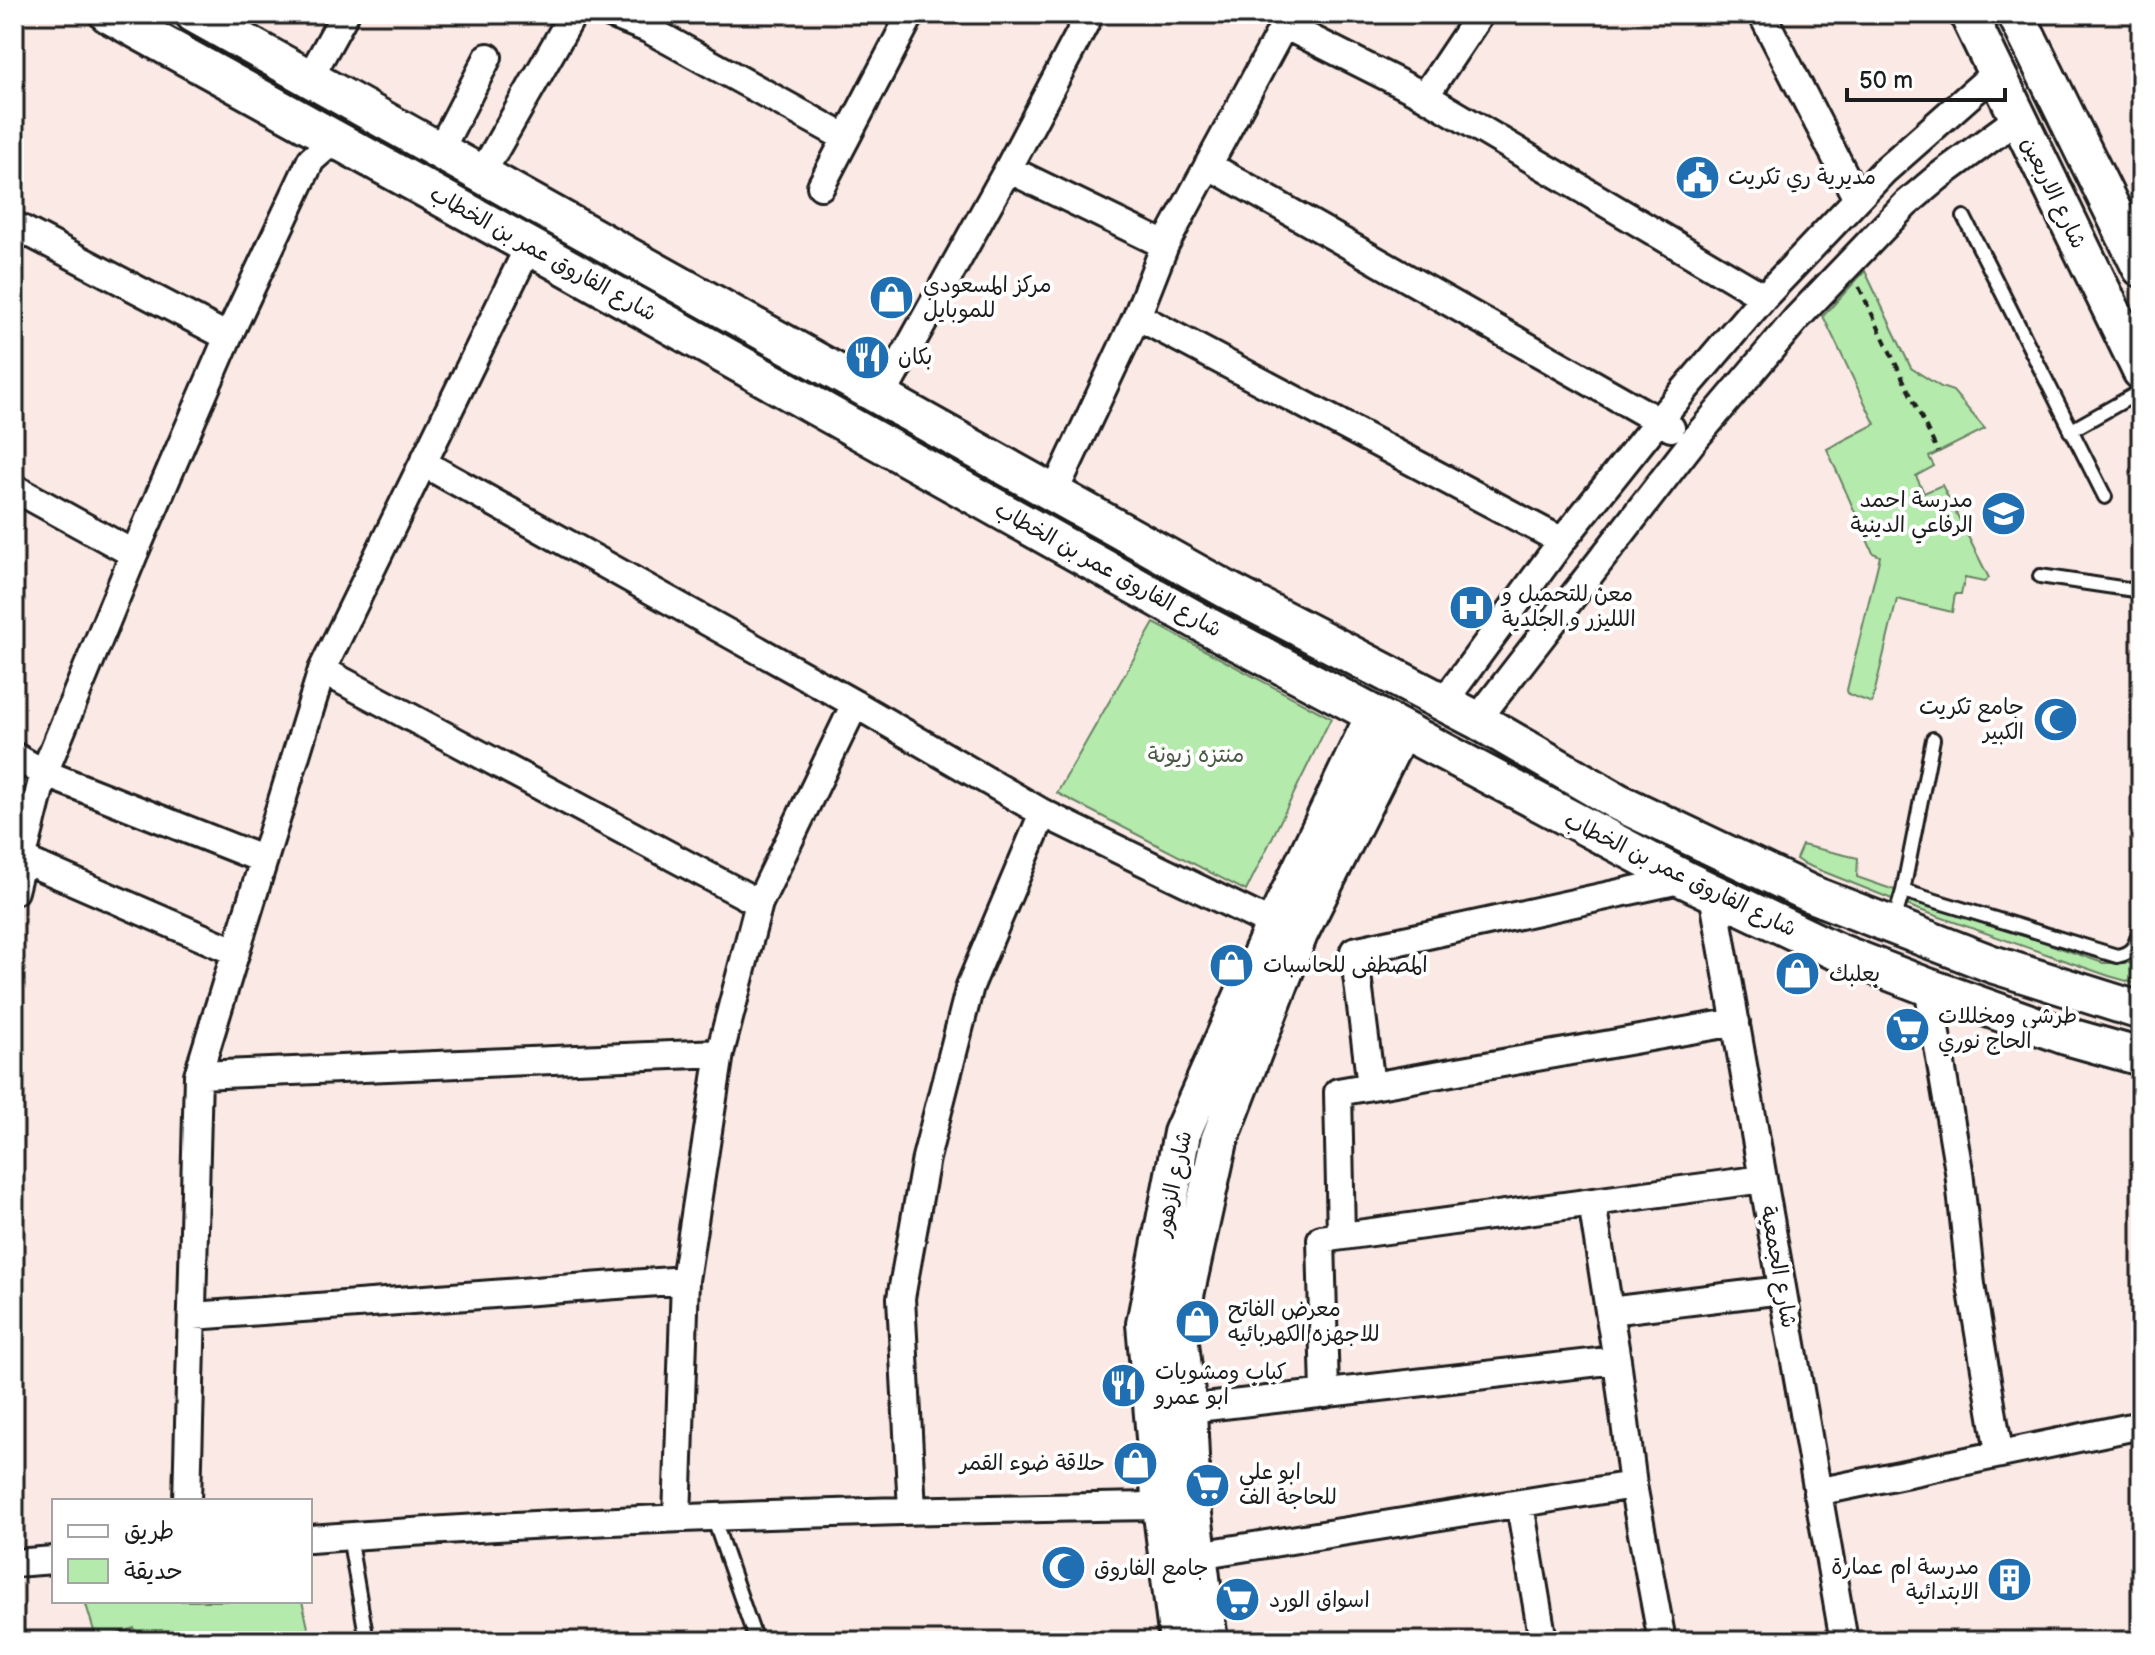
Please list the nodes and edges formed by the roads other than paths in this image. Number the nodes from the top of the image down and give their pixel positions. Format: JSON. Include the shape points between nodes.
{"nodes":[{"id":1,"x":108,"y":14,"type":"edge"},
{"id":2,"x":194,"y":14,"type":"edge"},
{"id":3,"x":345,"y":14,"type":"edge"},
{"id":4,"x":573,"y":14,"type":"edge"},
{"id":5,"x":610,"y":14,"type":"edge"},
{"id":6,"x":911,"y":14,"type":"edge"},
{"id":7,"x":1090,"y":14,"type":"edge"},
{"id":8,"x":1480,"y":14,"type":"edge"},
{"id":9,"x":1762,"y":14,"type":"edge"},
{"id":10,"x":1968,"y":14,"type":"edge"},
{"id":11,"x":2016,"y":14,"type":"edge"},
{"id":12,"x":1287,"y":20,"type":"edge"},
{"id":13,"x":488,"y":57,"type":"dead end"},
{"id":14,"x":1995,"y":73,"type":"junction"},
{"id":15,"x":309,"y":79,"type":"junction"},
{"id":16,"x":1425,"y":96,"type":"junction"},
{"id":17,"x":370,"y":113,"type":"junction"},
{"id":18,"x":2017,"y":119,"type":"junction"},
{"id":19,"x":846,"y":138,"type":"junction"},
{"id":20,"x":348,"y":147,"type":"junction"},
{"id":21,"x":439,"y":152,"type":"junction"},
{"id":22,"x":1208,"y":165,"type":"junction"},
{"id":23,"x":1008,"y":169,"type":"junction"},
{"id":24,"x":481,"y":175,"type":"junction"},
{"id":25,"x":821,"y":186,"type":"dead end"},
{"id":26,"x":1857,"y":199,"type":"junction"},
{"id":27,"x":1964,"y":217,"type":"dead end"},
{"id":28,"x":14,"y":225,"type":"edge"},
{"id":29,"x":1165,"y":245,"type":"junction"},
{"id":30,"x":529,"y":246,"type":"junction"},
{"id":31,"x":2141,"y":268,"type":"edge"},
{"id":32,"x":1764,"y":297,"type":"junction"},
{"id":33,"x":1137,"y":316,"type":"junction"},
{"id":34,"x":228,"y":337,"type":"junction"},
{"id":35,"x":2141,"y":371,"type":"edge"},
{"id":36,"x":2141,"y":391,"type":"edge"},
{"id":37,"x":881,"y":398,"type":"junction"},
{"id":38,"x":1658,"y":421,"type":"junction"},
{"id":39,"x":2070,"y":431,"type":"junction"},
{"id":40,"x":1693,"y":441,"type":"junction"},
{"id":41,"x":423,"y":463,"type":"junction"},
{"id":42,"x":14,"y":488,"type":"edge"},
{"id":43,"x":1054,"y":493,"type":"junction"},
{"id":44,"x":2105,"y":497,"type":"dead end"},
{"id":45,"x":1562,"y":541,"type":"junction"},
{"id":46,"x":134,"y":554,"type":"junction"},
{"id":47,"x":2040,"y":576,"type":"dead end"},
{"id":48,"x":2141,"y":591,"type":"edge"},
{"id":49,"x":322,"y":670,"type":"junction"},
{"id":50,"x":1443,"y":703,"type":"junction"},
{"id":51,"x":855,"y":704,"type":"junction"},
{"id":52,"x":1477,"y":720,"type":"junction"},
{"id":53,"x":1387,"y":723,"type":"junction"},
{"id":54,"x":1933,"y":739,"type":"dead end"},
{"id":55,"x":14,"y":756,"type":"edge"},
{"id":56,"x":44,"y":773,"type":"junction"},
{"id":57,"x":1043,"y":813,"type":"junction"},
{"id":58,"x":22,"y":859,"type":"junction"},
{"id":59,"x":264,"y":860,"type":"junction"},
{"id":60,"x":1698,"y":887,"type":"junction"},
{"id":61,"x":14,"y":891,"type":"edge"},
{"id":62,"x":1903,"y":891,"type":"junction"},
{"id":63,"x":759,"y":903,"type":"junction"},
{"id":64,"x":1274,"y":925,"type":"junction"},
{"id":65,"x":2141,"y":925,"type":"edge"},
{"id":66,"x":1892,"y":927,"type":"junction"},
{"id":67,"x":236,"y":952,"type":"junction"},
{"id":68,"x":1928,"y":987,"type":"junction"},
{"id":69,"x":2141,"y":1011,"type":"edge"},
{"id":70,"x":1736,"y":1022,"type":"junction"},
{"id":71,"x":720,"y":1053,"type":"junction"},
{"id":72,"x":2141,"y":1057,"type":"edge"},
{"id":73,"x":198,"y":1075,"type":"junction"},
{"id":74,"x":1371,"y":1086,"type":"junction"},
{"id":75,"x":1182,"y":1133,"type":"junction"},
{"id":76,"x":1219,"y":1141,"type":"junction"},
{"id":77,"x":1763,"y":1179,"type":"junction"},
{"id":78,"x":1592,"y":1202,"type":"junction"},
{"id":79,"x":1341,"y":1236,"type":"junction"},
{"id":80,"x":685,"y":1280,"type":"junction"},
{"id":81,"x":1782,"y":1290,"type":"junction"},
{"id":82,"x":1609,"y":1311,"type":"junction"},
{"id":83,"x":193,"y":1316,"type":"junction"},
{"id":84,"x":1617,"y":1360,"type":"junction"},
{"id":85,"x":1325,"y":1394,"type":"junction"},
{"id":86,"x":1188,"y":1409,"type":"junction"},
{"id":87,"x":2141,"y":1425,"type":"edge"},
{"id":88,"x":1999,"y":1452,"type":"junction"},
{"id":89,"x":1633,"y":1485,"type":"junction"},
{"id":90,"x":1817,"y":1492,"type":"junction"},
{"id":91,"x":187,"y":1499,"type":"edge"},
{"id":92,"x":1520,"y":1505,"type":"junction"},
{"id":93,"x":1161,"y":1506,"type":"junction"},
{"id":94,"x":912,"y":1510,"type":"junction"},
{"id":95,"x":713,"y":1517,"type":"junction"},
{"id":96,"x":677,"y":1518,"type":"junction"},
{"id":97,"x":349,"y":1536,"type":"junction"},
{"id":98,"x":312,"y":1539,"type":"edge"},
{"id":99,"x":1198,"y":1555,"type":"junction"},
{"id":100,"x":52,"y":1560,"type":"edge"},
{"id":101,"x":14,"y":1563,"type":"edge"},
{"id":102,"x":367,"y":1641,"type":"edge"},
{"id":103,"x":756,"y":1641,"type":"edge"},
{"id":104,"x":1178,"y":1641,"type":"edge"},
{"id":105,"x":1209,"y":1641,"type":"edge"},
{"id":106,"x":1543,"y":1641,"type":"edge"},
{"id":107,"x":1662,"y":1641,"type":"edge"},
{"id":108,"x":1844,"y":1641,"type":"edge"}],
"edges":[{"from":1,"to":20,"type":"main road","name":"شارع الفاروق عمر بن الخطاب"},
{"from":2,"to":15,"type":"main road"},
{"from":3,"to":15,"type":"street"},
{"from":4,"to":24,"type":"street"},
{"from":5,"to":19,"type":"street","via":[[648,29]]},
{"from":6,"to":19,"type":"street"},
{"from":7,"to":23,"type":"street"},
{"from":8,"to":16,"type":"street"},
{"from":9,"to":26,"type":"street"},
{"from":10,"to":14,"type":"main road","name":"شارع الاربعين"},
{"from":11,"to":31,"type":"main road","name":"شارع الاربعين"},
{"from":12,"to":16,"type":"street"},
{"from":12,"to":22,"type":"street"},
{"from":13,"to":21,"type":"street"},
{"from":14,"to":18,"type":"main road","name":"شارع الاربعين"},
{"from":14,"to":26,"type":"street"},
{"from":15,"to":17,"type":"main road"},
{"from":16,"to":32,"type":"street"},
{"from":17,"to":20,"type":"main road"},
{"from":17,"to":21,"type":"main road"},
{"from":18,"to":35,"type":"main road","name":"شارع الاربعين"},
{"from":18,"to":40,"type":"street","via":[[1938,177],[1847,263]]},
{"from":19,"to":25,"type":"street"},
{"from":20,"to":30,"type":"main road","name":"شارع الفاروق عمر بن الخطاب"},
{"from":20,"to":34,"type":"street","via":[[327,146],[311,160]]},
{"from":21,"to":24,"type":"main road"},
{"from":22,"to":29,"type":"street"},
{"from":22,"to":38,"type":"street"},
{"from":23,"to":29,"type":"street"},
{"from":23,"to":37,"type":"street"},
{"from":24,"to":37,"type":"main road"},
{"from":26,"to":32,"type":"street"},
{"from":27,"to":39,"type":"lane"},
{"from":28,"to":34,"type":"street"},
{"from":29,"to":33,"type":"street"},
{"from":30,"to":41,"type":"street"},
{"from":30,"to":53,"type":"main road","name":"شارع الفاروق عمر بن الخطاب"},
{"from":32,"to":38,"type":"street"},
{"from":33,"to":43,"type":"street"},
{"from":33,"to":45,"type":"street"},
{"from":34,"to":46,"type":"street"},
{"from":36,"to":39,"type":"lane"},
{"from":37,"to":43,"type":"main road"},
{"from":38,"to":40,"type":"street"},
{"from":38,"to":45,"type":"street"},
{"from":39,"to":44,"type":"lane"},
{"from":40,"to":52,"type":"street"},
{"from":41,"to":49,"type":"street"},
{"from":41,"to":51,"type":"street"},
{"from":42,"to":46,"type":"street"},
{"from":43,"to":50,"type":"main road"},
{"from":45,"to":50,"type":"street"},
{"from":46,"to":56,"type":"street"},
{"from":47,"to":48,"type":"lane"},
{"from":49,"to":59,"type":"street"},
{"from":49,"to":63,"type":"street"},
{"from":50,"to":52,"type":"main road"},
{"from":51,"to":57,"type":"street"},
{"from":51,"to":63,"type":"street"},
{"from":52,"to":66,"type":"main road","via":[[1632,809]]},
{"from":53,"to":60,"type":"main road","name":"شارع الفاروق عمر بن الخطاب"},
{"from":53,"to":64,"type":"main road","name":"شارع الزهور"},
{"from":53,"to":76,"type":"main road","name":"شارع الزهور"},
{"from":54,"to":62,"type":"lane"},
{"from":55,"to":56,"type":"street"},
{"from":56,"to":58,"type":"street"},
{"from":56,"to":59,"type":"street"},
{"from":57,"to":64,"type":"street"},
{"from":57,"to":94,"type":"street","via":[[970,986],[926,1158],[901,1298]]},
{"from":58,"to":61,"type":"street"},
{"from":58,"to":67,"type":"street"},
{"from":59,"to":67,"type":"street"},
{"from":60,"to":68,"type":"main road","name":"شارع الفاروق عمر بن الخطاب"},
{"from":60,"to":70,"type":"street","name":"شارع الجمعية"},
{"from":60,"to":74,"type":"street","via":[[1354,951]]},
{"from":62,"to":65,"type":"lane","via":[[2117,956],[2134,949]]},
{"from":62,"to":66,"type":"lane"},
{"from":63,"to":71,"type":"street"},
{"from":64,"to":75,"type":"main road","name":"شارع الزهور"},
{"from":66,"to":69,"type":"main road"},
{"from":67,"to":73,"type":"street"},
{"from":68,"to":72,"type":"main road","name":"شارع الفاروق عمر بن الخطاب"},
{"from":68,"to":88,"type":"street"},
{"from":70,"to":74,"type":"street"},
{"from":70,"to":77,"type":"street","name":"شارع الجمعية"},
{"from":71,"to":73,"type":"street"},
{"from":71,"to":80,"type":"street"},
{"from":73,"to":83,"type":"street"},
{"from":74,"to":79,"type":"street","via":[[1338,1092]]},
{"from":75,"to":76,"type":"main road"},
{"from":75,"to":93,"type":"main road","name":"شارع الزهور","via":[[1145,1324]]},
{"from":76,"to":86,"type":"main road","name":"شارع الزهور","via":[[1178,1327]]},
{"from":77,"to":78,"type":"street"},
{"from":77,"to":81,"type":"street","name":"شارع الجمعية"},
{"from":78,"to":79,"type":"street"},
{"from":78,"to":82,"type":"street"},
{"from":79,"to":85,"type":"street","via":[[1321,1239]]},
{"from":80,"to":83,"type":"street"},
{"from":80,"to":96,"type":"street"},
{"from":81,"to":82,"type":"street"},
{"from":81,"to":90,"type":"street","name":"شارع الجمعية"},
{"from":82,"to":84,"type":"street"},
{"from":83,"to":91,"type":"street"},
{"from":84,"to":85,"type":"street"},
{"from":84,"to":89,"type":"street"},
{"from":85,"to":86,"type":"street"},
{"from":86,"to":99,"type":"main road","name":"شارع الزهور"},
{"from":87,"to":88,"type":"street"},
{"from":88,"to":90,"type":"street"},
{"from":89,"to":92,"type":"street"},
{"from":89,"to":107,"type":"street"},
{"from":90,"to":108,"type":"street","name":"شارع الجمعية"},
{"from":92,"to":99,"type":"street"},
{"from":92,"to":106,"type":"street"},
{"from":93,"to":94,"type":"street"},
{"from":93,"to":104,"type":"main road","name":"شارع الزهور"},
{"from":94,"to":95,"type":"street"},
{"from":95,"to":96,"type":"street"},
{"from":95,"to":103,"type":"lane"},
{"from":96,"to":97,"type":"street"},
{"from":97,"to":98,"type":"street"},
{"from":97,"to":102,"type":"lane"},
{"from":99,"to":105,"type":"main road","name":"شارع الزهور"},
{"from":100,"to":101,"type":"street"}]}
